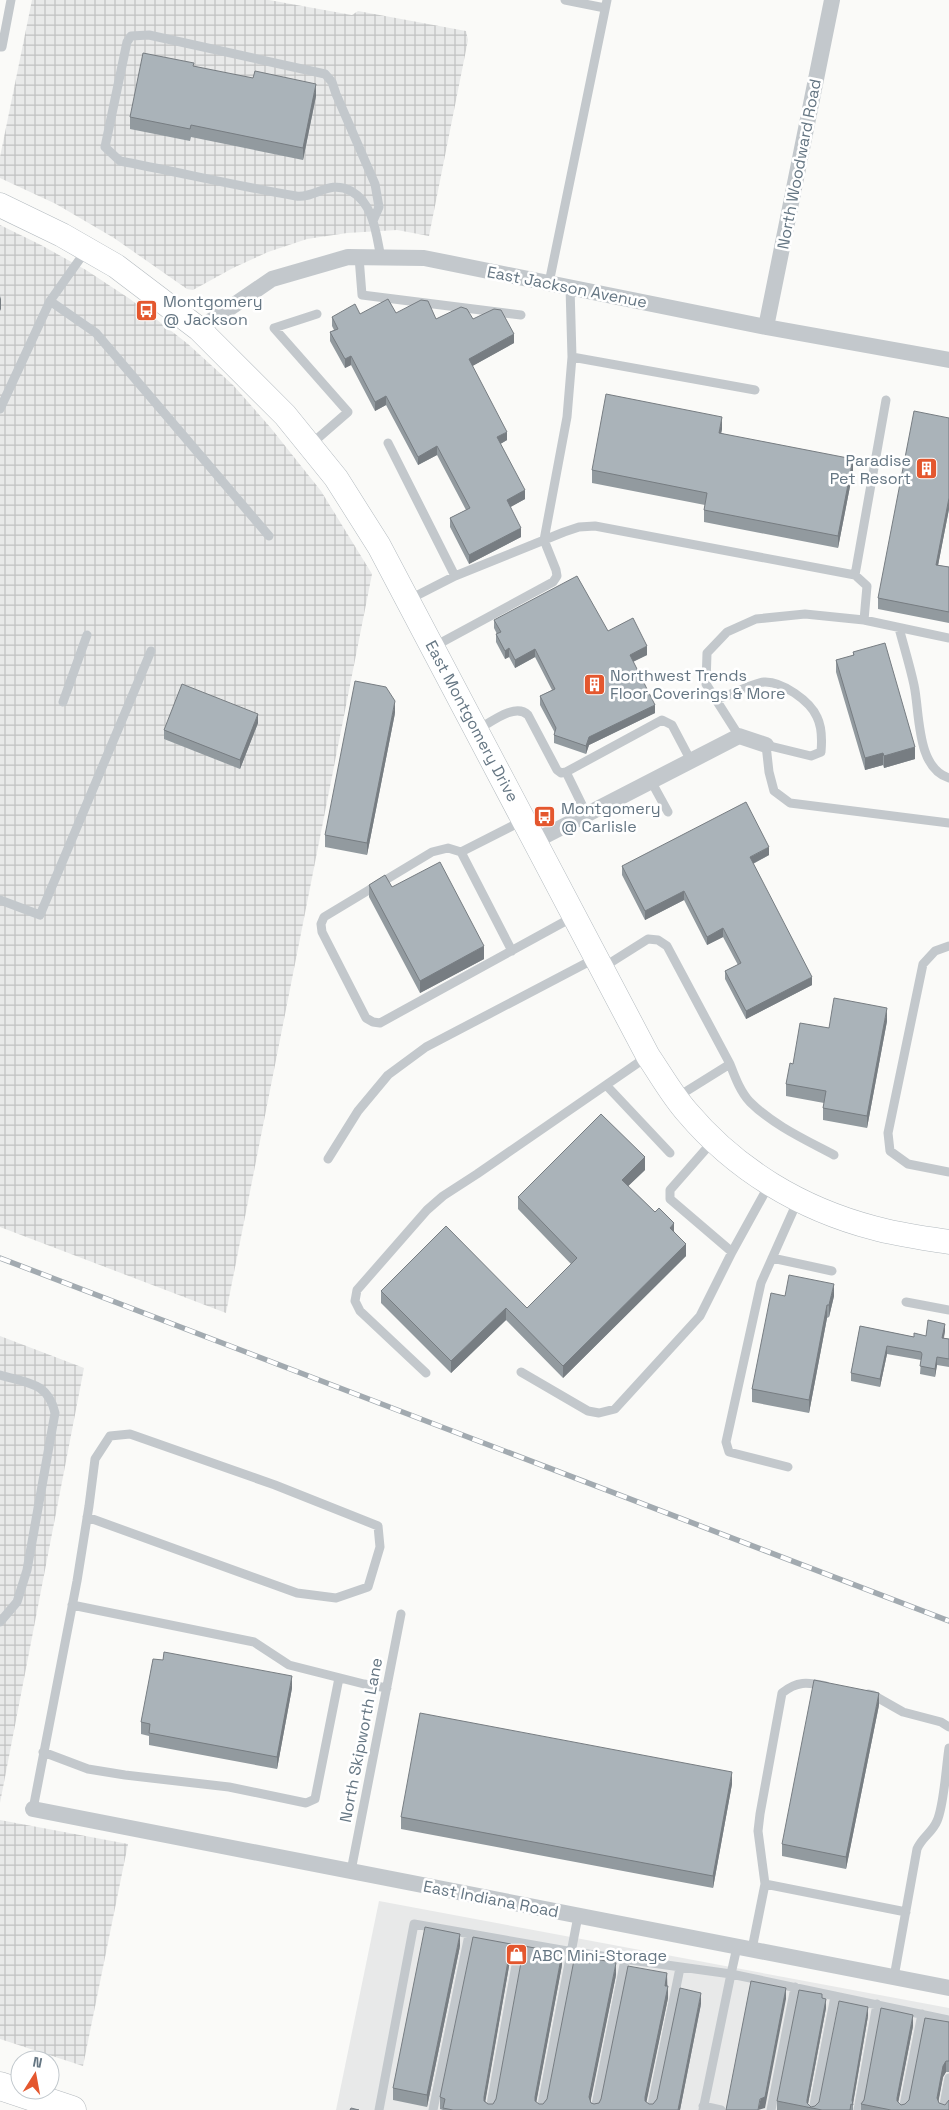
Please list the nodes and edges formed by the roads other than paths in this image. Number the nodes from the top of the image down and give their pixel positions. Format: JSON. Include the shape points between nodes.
{"nodes":[{"id":1,"x":11,"y":0,"type":"edge"},
{"id":2,"x":565,"y":0,"type":"edge"},
{"id":3,"x":832,"y":0,"type":"edge"},
{"id":4,"x":606,"y":4,"type":"edge"},
{"id":5,"x":0,"y":47,"type":"edge"},
{"id":6,"x":0,"y":205,"type":"edge"},
{"id":7,"x":373,"y":221,"type":"junction"},
{"id":8,"x":87,"y":249,"type":"junction"},
{"id":9,"x":359,"y":257,"type":"junction"},
{"id":10,"x":381,"y":258,"type":"junction"},
{"id":11,"x":549,"y":283,"type":"junction"},
{"id":12,"x":570,"y":287,"type":"junction"},
{"id":13,"x":50,"y":301,"type":"junction"},
{"id":14,"x":317,"y":314,"type":"dead end"},
{"id":15,"x":521,"y":315,"type":"dead end"},
{"id":16,"x":766,"y":327,"type":"junction"},
{"id":17,"x":199,"y":329,"type":"junction"},
{"id":18,"x":572,"y":357,"type":"junction"},
{"id":19,"x":949,"y":360,"type":"edge"},
{"id":20,"x":755,"y":390,"type":"dead end"},
{"id":21,"x":886,"y":400,"type":"dead end"},
{"id":22,"x":0,"y":409,"type":"edge"},
{"id":23,"x":388,"y":444,"type":"dead end"},
{"id":24,"x":309,"y":445,"type":"junction"},
{"id":25,"x":269,"y":536,"type":"dead end"},
{"id":26,"x":544,"y":540,"type":"junction"},
{"id":27,"x":855,"y":575,"type":"junction"},
{"id":28,"x":455,"y":576,"type":"junction"},
{"id":29,"x":408,"y":600,"type":"junction"},
{"id":30,"x":864,"y":620,"type":"junction"},
{"id":31,"x":899,"y":628,"type":"junction"},
{"id":32,"x":87,"y":636,"type":"dead end"},
{"id":33,"x":949,"y":638,"type":"edge"},
{"id":34,"x":433,"y":647,"type":"junction"},
{"id":35,"x":151,"y":651,"type":"dead end"},
{"id":36,"x":716,"y":700,"type":"junction"},
{"id":37,"x":62,"y":702,"type":"dead end"},
{"id":38,"x":477,"y":730,"type":"junction"},
{"id":39,"x":739,"y":736,"type":"junction"},
{"id":40,"x":766,"y":745,"type":"junction"},
{"id":41,"x":691,"y":761,"type":"junction"},
{"id":42,"x":566,"y":772,"type":"junction"},
{"id":43,"x":949,"y":778,"type":"edge"},
{"id":44,"x":652,"y":781,"type":"junction"},
{"id":45,"x":668,"y":812,"type":"dead end"},
{"id":46,"x":587,"y":815,"type":"junction"},
{"id":47,"x":524,"y":820,"type":"junction"},
{"id":48,"x":949,"y":823,"type":"edge"},
{"id":49,"x":535,"y":841,"type":"junction"},
{"id":50,"x":462,"y":852,"type":"junction"},
{"id":51,"x":0,"y":900,"type":"edge"},
{"id":52,"x":575,"y":916,"type":"junction"},
{"id":53,"x":949,"y":946,"type":"edge"},
{"id":54,"x":512,"y":951,"type":"junction"},
{"id":55,"x":599,"y":963,"type":"junction"},
{"id":56,"x":648,"y":1056,"type":"junction"},
{"id":57,"x":730,"y":1064,"type":"junction"},
{"id":58,"x":606,"y":1085,"type":"junction"},
{"id":59,"x":676,"y":1098,"type":"junction"},
{"id":60,"x":714,"y":1141,"type":"junction"},
{"id":61,"x":670,"y":1153,"type":"dead end"},
{"id":62,"x":834,"y":1155,"type":"dead end"},
{"id":63,"x":328,"y":1159,"type":"dead end"},
{"id":64,"x":949,"y":1172,"type":"edge"},
{"id":65,"x":770,"y":1184,"type":"junction"},
{"id":66,"x":798,"y":1200,"type":"junction"},
{"id":67,"x":949,"y":1242,"type":"edge"},
{"id":68,"x":732,"y":1252,"type":"junction"},
{"id":69,"x":772,"y":1258,"type":"junction"},
{"id":70,"x":832,"y":1271,"type":"dead end"},
{"id":71,"x":906,"y":1302,"type":"dead end"},
{"id":72,"x":949,"y":1310,"type":"edge"},
{"id":73,"x":522,"y":1372,"type":"dead end"},
{"id":74,"x":426,"y":1373,"type":"dead end"},
{"id":75,"x":0,"y":1375,"type":"edge"},
{"id":76,"x":788,"y":1467,"type":"dead end"},
{"id":77,"x":87,"y":1517,"type":"junction"},
{"id":78,"x":72,"y":1604,"type":"junction"},
{"id":79,"x":401,"y":1614,"type":"dead end"},
{"id":80,"x":0,"y":1622,"type":"edge"},
{"id":81,"x":339,"y":1678,"type":"junction"},
{"id":82,"x":387,"y":1688,"type":"junction"},
{"id":83,"x":837,"y":1688,"type":"edge"},
{"id":84,"x":855,"y":1691,"type":"edge"},
{"id":85,"x":949,"y":1727,"type":"edge"},
{"id":86,"x":949,"y":1748,"type":"edge"},
{"id":87,"x":43,"y":1752,"type":"junction"},
{"id":88,"x":33,"y":1809,"type":"joint"},
{"id":89,"x":351,"y":1871,"type":"junction"},
{"id":90,"x":765,"y":1884,"type":"junction"},
{"id":91,"x":906,"y":1912,"type":"junction"},
{"id":92,"x":578,"y":1916,"type":"junction"},
{"id":93,"x":468,"y":1935,"type":"junction"},
{"id":94,"x":520,"y":1943,"type":"junction"},
{"id":95,"x":745,"y":1948,"type":"junction"},
{"id":96,"x":573,"y":1952,"type":"junction"},
{"id":97,"x":625,"y":1960,"type":"junction"},
{"id":98,"x":680,"y":1968,"type":"junction"},
{"id":99,"x":731,"y":1974,"type":"junction"},
{"id":100,"x":894,"y":1977,"type":"junction"},
{"id":101,"x":795,"y":1987,"type":"junction"},
{"id":102,"x":949,"y":1988,"type":"edge"},
{"id":103,"x":835,"y":1996,"type":"junction"},
{"id":104,"x":877,"y":2004,"type":"junction"},
{"id":105,"x":922,"y":2014,"type":"junction"},
{"id":106,"x":949,"y":2020,"type":"edge"},
{"id":107,"x":949,"y":2078,"type":"edge"},
{"id":108,"x":0,"y":2086,"type":"edge"},
{"id":109,"x":703,"y":2108,"type":"edge"},
{"id":110,"x":72,"y":2110,"type":"edge"},
{"id":111,"x":379,"y":2110,"type":"edge"},
{"id":112,"x":433,"y":2110,"type":"edge"},
{"id":113,"x":490,"y":2110,"type":"edge"},
{"id":114,"x":541,"y":2110,"type":"edge"},
{"id":115,"x":595,"y":2110,"type":"edge"},
{"id":116,"x":651,"y":2110,"type":"edge"},
{"id":117,"x":721,"y":2110,"type":"edge"},
{"id":118,"x":771,"y":2110,"type":"edge"},
{"id":119,"x":813,"y":2110,"type":"edge"},
{"id":120,"x":858,"y":2110,"type":"edge"},
{"id":121,"x":903,"y":2110,"type":"edge"},
{"id":122,"x":943,"y":2110,"type":"edge"}],
"edges":[{"from":1,"to":5,"type":"lane"},
{"from":2,"to":4,"type":"lane"},
{"from":3,"to":16,"type":"street","name":"North Woodward Road"},
{"from":4,"to":11,"type":"lane"},
{"from":6,"to":8,"type":"main road","name":"East Montgomery Drive"},
{"from":7,"to":7,"type":"lane","via":[[368,206],[352,191],[335,186],[299,196],[120,161],[105,146],[127,42],[132,36],[149,35],[325,74],[332,82],[375,184],[379,207]]},
{"from":7,"to":10,"type":"lane"},
{"from":8,"to":13,"type":"lane"},
{"from":8,"to":17,"type":"main road","name":"East Montgomery Drive","via":[[116,266]]},
{"from":9,"to":10,"type":"street","name":"East Jackson Avenue"},
{"from":9,"to":15,"type":"lane","via":[[362,295]]},
{"from":9,"to":17,"type":"street","name":"East Jackson Avenue","via":[[348,257],[272,280]]},
{"from":10,"to":11,"type":"street","name":"East Jackson Avenue","via":[[424,258]]},
{"from":11,"to":12,"type":"street","name":"East Jackson Avenue"},
{"from":12,"to":16,"type":"street","name":"East Jackson Avenue"},
{"from":12,"to":18,"type":"lane"},
{"from":13,"to":22,"type":"lane"},
{"from":13,"to":25,"type":"lane","via":[[96,333]]},
{"from":14,"to":24,"type":"lane","via":[[274,328],[348,412]]},
{"from":16,"to":19,"type":"street","name":"East Jackson Avenue"},
{"from":17,"to":24,"type":"main road","name":"East Montgomery Drive","via":[[285,416]]},
{"from":18,"to":20,"type":"lane"},
{"from":18,"to":26,"type":"lane","via":[[567,416]]},
{"from":21,"to":27,"type":"lane"},
{"from":23,"to":28,"type":"lane"},
{"from":24,"to":29,"type":"main road","name":"East Montgomery Drive","via":[[336,478],[374,537]]},
{"from":26,"to":27,"type":"lane","via":[[579,527],[595,526]]},
{"from":26,"to":28,"type":"lane"},
{"from":26,"to":34,"type":"lane","via":[[556,570],[553,582]]},
{"from":27,"to":30,"type":"lane","via":[[867,586]]},
{"from":28,"to":29,"type":"lane"},
{"from":29,"to":34,"type":"main road","name":"East Montgomery Drive"},
{"from":30,"to":31,"type":"lane"},
{"from":30,"to":36,"type":"lane","via":[[805,614],[756,619],[727,632],[707,654],[706,684]]},
{"from":31,"to":33,"type":"lane"},
{"from":31,"to":43,"type":"lane","via":[[914,685],[923,747],[932,768]]},
{"from":32,"to":37,"type":"lane"},
{"from":34,"to":38,"type":"main road","name":"East Montgomery Drive"},
{"from":35,"to":51,"type":"lane","via":[[40,915]]},
{"from":36,"to":39,"type":"lane"},
{"from":36,"to":40,"type":"lane","via":[[764,682],[785,688],[806,701],[818,717],[821,752],[811,756]]},
{"from":38,"to":42,"type":"lane","via":[[514,710],[524,711],[557,770]]},
{"from":38,"to":47,"type":"main road","name":"East Montgomery Drive"},
{"from":39,"to":40,"type":"street"},
{"from":39,"to":41,"type":"street"},
{"from":40,"to":48,"type":"lane","via":[[774,791],[790,803]]},
{"from":41,"to":42,"type":"lane","via":[[672,725],[662,720]]},
{"from":41,"to":44,"type":"street"},
{"from":42,"to":46,"type":"lane"},
{"from":44,"to":45,"type":"lane"},
{"from":44,"to":46,"type":"street"},
{"from":46,"to":49,"type":"street"},
{"from":47,"to":49,"type":"main road","name":"East Montgomery Drive"},
{"from":47,"to":50,"type":"lane"},
{"from":49,"to":52,"type":"main road","name":"East Montgomery Drive"},
{"from":50,"to":54,"type":"lane"},
{"from":50,"to":54,"type":"lane","via":[[448,848],[432,852],[324,916],[322,932],[366,1018],[380,1023]]},
{"from":52,"to":54,"type":"lane"},
{"from":52,"to":55,"type":"main road","name":"East Montgomery Drive"},
{"from":53,"to":64,"type":"lane","via":[[935,951],[923,964],[888,1133],[890,1151],[908,1164]]},
{"from":55,"to":56,"type":"main road","name":"East Montgomery Drive"},
{"from":55,"to":57,"type":"lane","via":[[648,939],[658,940],[667,946]]},
{"from":55,"to":63,"type":"lane","via":[[426,1046],[388,1075],[358,1110]]},
{"from":56,"to":58,"type":"lane"},
{"from":56,"to":59,"type":"main road","name":"East Montgomery Drive"},
{"from":57,"to":59,"type":"lane"},
{"from":57,"to":62,"type":"lane","via":[[749,1101],[787,1130]]},
{"from":58,"to":61,"type":"lane"},
{"from":58,"to":74,"type":"lane","via":[[443,1196],[358,1290],[355,1301],[360,1311]]},
{"from":59,"to":60,"type":"main road","name":"East Montgomery Drive"},
{"from":60,"to":65,"type":"main road","name":"East Montgomery Drive"},
{"from":60,"to":68,"type":"lane","via":[[670,1190],[670,1199]]},
{"from":65,"to":66,"type":"main road","name":"East Montgomery Drive"},
{"from":65,"to":68,"type":"lane"},
{"from":66,"to":67,"type":"main road","name":"East Montgomery Drive","via":[[875,1228]]},
{"from":66,"to":69,"type":"lane"},
{"from":68,"to":73,"type":"lane","via":[[700,1316],[614,1409],[600,1413],[588,1411]]},
{"from":69,"to":70,"type":"lane"},
{"from":69,"to":76,"type":"lane","via":[[761,1283],[726,1442],[729,1452]]},
{"from":71,"to":72,"type":"lane"},
{"from":75,"to":80,"type":"lane","via":[[39,1386],[52,1399],[55,1413],[27,1570],[17,1602]]},
{"from":77,"to":77,"type":"lane","via":[[95,1459],[110,1436],[130,1434],[275,1485],[378,1526],[380,1547],[368,1587],[336,1598],[296,1593]]},
{"from":77,"to":78,"type":"lane"},
{"from":78,"to":81,"type":"lane","via":[[254,1642],[289,1665]]},
{"from":78,"to":87,"type":"lane"},
{"from":79,"to":82,"type":"lane","name":"North Skipworth Lane"},
{"from":81,"to":82,"type":"lane"},
{"from":81,"to":87,"type":"lane","via":[[315,1799],[306,1803],[229,1786],[88,1769]]},
{"from":82,"to":89,"type":"lane","name":"North Skipworth Lane"},
{"from":83,"to":90,"type":"lane","via":[[810,1682],[792,1684],[782,1693],[758,1831]]},
{"from":84,"to":85,"type":"lane","via":[[873,1695],[903,1712]]},
{"from":86,"to":91,"type":"lane","via":[[938,1819],[917,1849]]},
{"from":87,"to":88,"type":"lane"},
{"from":88,"to":89,"type":"street","name":"East Indiana Road"},
{"from":89,"to":92,"type":"street","name":"East Indiana Road"},
{"from":90,"to":91,"type":"lane"},
{"from":90,"to":95,"type":"lane"},
{"from":91,"to":100,"type":"lane"},
{"from":92,"to":95,"type":"street","name":"East Indiana Road"},
{"from":92,"to":96,"type":"lane"},
{"from":93,"to":94,"type":"lane"},
{"from":93,"to":111,"type":"lane","via":[[414,1924]]},
{"from":93,"to":112,"type":"lane"},
{"from":94,"to":96,"type":"lane"},
{"from":94,"to":113,"type":"lane"},
{"from":95,"to":99,"type":"lane"},
{"from":95,"to":100,"type":"street","name":"East Indiana Road"},
{"from":96,"to":97,"type":"lane"},
{"from":96,"to":114,"type":"lane"},
{"from":97,"to":98,"type":"lane"},
{"from":97,"to":115,"type":"lane"},
{"from":98,"to":99,"type":"lane"},
{"from":98,"to":116,"type":"lane"},
{"from":99,"to":101,"type":"lane"},
{"from":99,"to":109,"type":"lane"},
{"from":100,"to":102,"type":"street","name":"East Indiana Road"},
{"from":101,"to":103,"type":"lane"},
{"from":101,"to":118,"type":"lane"},
{"from":103,"to":104,"type":"lane"},
{"from":103,"to":119,"type":"lane"},
{"from":104,"to":105,"type":"lane"},
{"from":104,"to":120,"type":"lane"},
{"from":105,"to":106,"type":"lane"},
{"from":105,"to":121,"type":"lane"},
{"from":107,"to":122,"type":"lane"},
{"from":108,"to":110,"type":"highway"},
{"from":109,"to":117,"type":"lane"}]}
